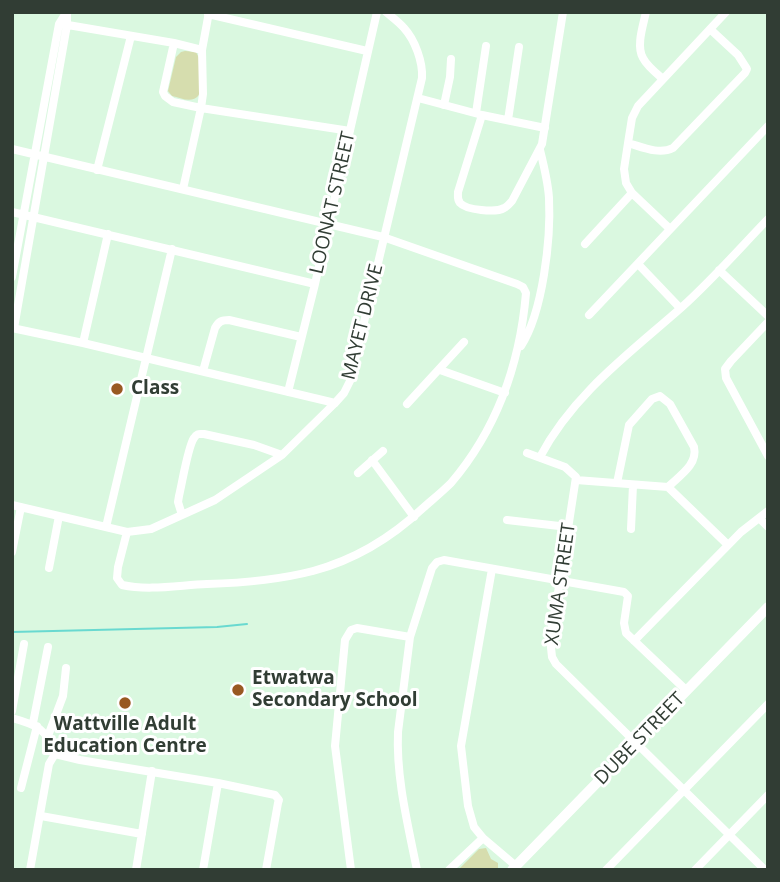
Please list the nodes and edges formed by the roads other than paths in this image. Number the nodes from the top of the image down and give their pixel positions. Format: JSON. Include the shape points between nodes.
{"nodes":[{"id":1,"x":66,"y":12,"type":"edge"},
{"id":2,"x":377,"y":12,"type":"edge"},
{"id":3,"x":386,"y":12,"type":"edge"},
{"id":4,"x":563,"y":12,"type":"edge"},
{"id":5,"x":646,"y":12,"type":"edge"},
{"id":6,"x":726,"y":12,"type":"edge"},
{"id":7,"x":208,"y":13,"type":"edge"},
{"id":8,"x":63,"y":24,"type":"junction"},
{"id":9,"x":709,"y":29,"type":"junction"},
{"id":10,"x":131,"y":36,"type":"junction"},
{"id":11,"x":174,"y":43,"type":"junction"},
{"id":12,"x":486,"y":46,"type":"dead end"},
{"id":13,"x":519,"y":47,"type":"dead end"},
{"id":14,"x":202,"y":50,"type":"junction"},
{"id":15,"x":368,"y":51,"type":"junction"},
{"id":16,"x":451,"y":59,"type":"dead end"},
{"id":17,"x":663,"y":79,"type":"junction"},
{"id":18,"x":418,"y":98,"type":"junction"},
{"id":19,"x":444,"y":105,"type":"junction"},
{"id":20,"x":201,"y":108,"type":"junction"},
{"id":21,"x":479,"y":114,"type":"junction"},
{"id":22,"x":508,"y":120,"type":"junction"},
{"id":23,"x":768,"y":126,"type":"edge"},
{"id":24,"x":545,"y":128,"type":"junction"},
{"id":25,"x":349,"y":131,"type":"junction"},
{"id":26,"x":628,"y":143,"type":"junction"},
{"id":27,"x":12,"y":149,"type":"edge"},
{"id":28,"x":540,"y":150,"type":"junction"},
{"id":29,"x":39,"y":156,"type":"junction"},
{"id":30,"x":97,"y":170,"type":"junction"},
{"id":31,"x":183,"y":189,"type":"junction"},
{"id":32,"x":632,"y":192,"type":"junction"},
{"id":33,"x":12,"y":212,"type":"edge"},
{"id":34,"x":23,"y":214,"type":"junction"},
{"id":35,"x":34,"y":217,"type":"junction"},
{"id":36,"x":768,"y":219,"type":"edge"},
{"id":37,"x":328,"y":223,"type":"junction"},
{"id":38,"x":670,"y":229,"type":"junction"},
{"id":39,"x":108,"y":234,"type":"junction"},
{"id":40,"x":383,"y":237,"type":"junction"},
{"id":41,"x":585,"y":244,"type":"dead end"},
{"id":42,"x":173,"y":249,"type":"junction"},
{"id":43,"x":638,"y":264,"type":"junction"},
{"id":44,"x":719,"y":270,"type":"junction"},
{"id":45,"x":12,"y":277,"type":"edge"},
{"id":46,"x":314,"y":284,"type":"junction"},
{"id":47,"x":680,"y":308,"type":"junction"},
{"id":48,"x":589,"y":315,"type":"dead end"},
{"id":49,"x":768,"y":316,"type":"edge"},
{"id":50,"x":768,"y":322,"type":"edge"},
{"id":51,"x":13,"y":328,"type":"edge"},
{"id":52,"x":301,"y":337,"type":"junction"},
{"id":53,"x":464,"y":342,"type":"dead end"},
{"id":54,"x":83,"y":343,"type":"junction"},
{"id":55,"x":518,"y":351,"type":"junction"},
{"id":56,"x":145,"y":358,"type":"junction"},
{"id":57,"x":440,"y":370,"type":"junction"},
{"id":58,"x":203,"y":371,"type":"junction"},
{"id":59,"x":288,"y":393,"type":"junction"},
{"id":60,"x":505,"y":393,"type":"junction"},
{"id":61,"x":335,"y":403,"type":"junction"},
{"id":62,"x":407,"y":404,"type":"dead end"},
{"id":63,"x":383,"y":451,"type":"dead end"},
{"id":64,"x":527,"y":453,"type":"dead end"},
{"id":65,"x":282,"y":455,"type":"junction"},
{"id":66,"x":768,"y":456,"type":"edge"},
{"id":67,"x":540,"y":457,"type":"junction"},
{"id":68,"x":372,"y":460,"type":"junction"},
{"id":69,"x":358,"y":473,"type":"dead end"},
{"id":70,"x":576,"y":480,"type":"junction"},
{"id":71,"x":617,"y":483,"type":"junction"},
{"id":72,"x":633,"y":485,"type":"junction"},
{"id":73,"x":668,"y":487,"type":"junction"},
{"id":74,"x":17,"y":506,"type":"edge"},
{"id":75,"x":768,"y":511,"type":"edge"},
{"id":76,"x":182,"y":515,"type":"junction"},
{"id":77,"x":59,"y":516,"type":"junction"},
{"id":78,"x":414,"y":517,"type":"junction"},
{"id":79,"x":759,"y":519,"type":"junction"},
{"id":80,"x":507,"y":520,"type":"dead end"},
{"id":81,"x":106,"y":527,"type":"junction"},
{"id":82,"x":568,"y":527,"type":"junction"},
{"id":83,"x":768,"y":527,"type":"edge"},
{"id":84,"x":631,"y":529,"type":"dead end"},
{"id":85,"x":127,"y":532,"type":"junction"},
{"id":86,"x":728,"y":545,"type":"junction"},
{"id":87,"x":12,"y":552,"type":"edge"},
{"id":88,"x":49,"y":568,"type":"dead end"},
{"id":89,"x":492,"y":569,"type":"junction"},
{"id":90,"x":561,"y":581,"type":"junction"},
{"id":91,"x":768,"y":607,"type":"edge"},
{"id":92,"x":410,"y":638,"type":"junction"},
{"id":93,"x":634,"y":641,"type":"junction"},
{"id":94,"x":24,"y":645,"type":"dead end"},
{"id":95,"x":48,"y":647,"type":"dead end"},
{"id":96,"x":66,"y":668,"type":"dead end"},
{"id":97,"x":687,"y":691,"type":"junction"},
{"id":98,"x":768,"y":704,"type":"edge"},
{"id":99,"x":13,"y":719,"type":"edge"},
{"id":100,"x":35,"y":725,"type":"junction"},
{"id":101,"x":48,"y":736,"type":"junction"},
{"id":102,"x":635,"y":743,"type":"junction"},
{"id":103,"x":55,"y":754,"type":"junction"},
{"id":104,"x":152,"y":771,"type":"junction"},
{"id":105,"x":218,"y":783,"type":"junction"},
{"id":106,"x":21,"y":788,"type":"dead end"},
{"id":107,"x":683,"y":791,"type":"junction"},
{"id":108,"x":768,"y":795,"type":"edge"},
{"id":109,"x":41,"y":817,"type":"junction"},
{"id":110,"x":142,"y":834,"type":"junction"},
{"id":111,"x":729,"y":835,"type":"junction"},
{"id":112,"x":483,"y":838,"type":"junction"},
{"id":113,"x":514,"y":868,"type":"edge"},
{"id":114,"x":30,"y":870,"type":"edge"},
{"id":115,"x":136,"y":870,"type":"edge"},
{"id":116,"x":203,"y":870,"type":"edge"},
{"id":117,"x":266,"y":870,"type":"edge"},
{"id":118,"x":351,"y":870,"type":"edge"},
{"id":119,"x":417,"y":870,"type":"edge"},
{"id":120,"x":449,"y":870,"type":"edge"},
{"id":121,"x":606,"y":870,"type":"edge"},
{"id":122,"x":695,"y":870,"type":"edge"},
{"id":123,"x":765,"y":870,"type":"edge"}],
"edges":[{"from":1,"to":8,"type":"street"},
{"from":2,"to":15,"type":"street","name":"LOONAT STREET"},
{"from":3,"to":18,"type":"street","name":"MAYET DRIVE","via":[[412,40],[422,72]]},
{"from":4,"to":24,"type":"street"},
{"from":5,"to":17,"type":"street","via":[[640,52]]},
{"from":6,"to":9,"type":"street"},
{"from":7,"to":14,"type":"street"},
{"from":7,"to":15,"type":"street"},
{"from":8,"to":10,"type":"street"},
{"from":8,"to":29,"type":"street"},
{"from":9,"to":17,"type":"street"},
{"from":9,"to":26,"type":"street","via":[[741,59],[746,73],[673,148],[663,152]]},
{"from":10,"to":11,"type":"street"},
{"from":10,"to":30,"type":"street"},
{"from":11,"to":14,"type":"street"},
{"from":11,"to":20,"type":"street","via":[[163,92],[173,102]]},
{"from":12,"to":21,"type":"street"},
{"from":13,"to":22,"type":"street"},
{"from":14,"to":20,"type":"street"},
{"from":15,"to":25,"type":"street","name":"LOONAT STREET"},
{"from":16,"to":19,"type":"street"},
{"from":17,"to":26,"type":"street","via":[[635,113]]},
{"from":18,"to":19,"type":"street"},
{"from":18,"to":40,"type":"street","name":"MAYET DRIVE"},
{"from":19,"to":21,"type":"street"},
{"from":20,"to":25,"type":"street"},
{"from":20,"to":31,"type":"street"},
{"from":21,"to":22,"type":"street"},
{"from":21,"to":28,"type":"street","via":[[458,192],[463,205],[495,211],[507,207]]},
{"from":22,"to":24,"type":"street"},
{"from":23,"to":38,"type":"street"},
{"from":24,"to":28,"type":"street"},
{"from":25,"to":37,"type":"street","name":"LOONAT STREET"},
{"from":26,"to":32,"type":"street","via":[[624,178]]},
{"from":27,"to":29,"type":"street"},
{"from":28,"to":55,"type":"street","via":[[549,197],[544,275],[527,338]]},
{"from":29,"to":30,"type":"street"},
{"from":29,"to":34,"type":"street"},
{"from":29,"to":35,"type":"street"},
{"from":30,"to":31,"type":"street"},
{"from":31,"to":37,"type":"street"},
{"from":32,"to":38,"type":"street"},
{"from":32,"to":41,"type":"street"},
{"from":33,"to":34,"type":"street"},
{"from":34,"to":35,"type":"street"},
{"from":34,"to":45,"type":"street"},
{"from":35,"to":39,"type":"street"},
{"from":35,"to":51,"type":"street"},
{"from":36,"to":44,"type":"street"},
{"from":37,"to":40,"type":"street"},
{"from":37,"to":46,"type":"street","name":"LOONAT STREET"},
{"from":38,"to":43,"type":"street"},
{"from":39,"to":42,"type":"street"},
{"from":39,"to":54,"type":"street"},
{"from":40,"to":55,"type":"street","via":[[523,287]]},
{"from":40,"to":61,"type":"street","name":"MAYET DRIVE","via":[[351,381]]},
{"from":42,"to":46,"type":"street"},
{"from":42,"to":56,"type":"street"},
{"from":43,"to":47,"type":"street"},
{"from":43,"to":48,"type":"street"},
{"from":44,"to":47,"type":"street"},
{"from":44,"to":49,"type":"street"},
{"from":46,"to":52,"type":"street","name":"LOONAT STREET"},
{"from":47,"to":67,"type":"street","via":[[583,396]]},
{"from":50,"to":66,"type":"street","via":[[731,360],[725,374]]},
{"from":51,"to":54,"type":"street"},
{"from":52,"to":58,"type":"street","via":[[223,320],[215,328]]},
{"from":52,"to":59,"type":"street","name":"LOONAT STREET"},
{"from":53,"to":57,"type":"street"},
{"from":54,"to":56,"type":"street"},
{"from":55,"to":60,"type":"street"},
{"from":56,"to":58,"type":"street"},
{"from":56,"to":81,"type":"street"},
{"from":57,"to":60,"type":"street"},
{"from":57,"to":62,"type":"street"},
{"from":58,"to":59,"type":"street"},
{"from":59,"to":61,"type":"street"},
{"from":60,"to":78,"type":"street","via":[[470,457],[449,485]]},
{"from":61,"to":65,"type":"street","name":"MAYET DRIVE"},
{"from":63,"to":68,"type":"street"},
{"from":64,"to":67,"type":"street"},
{"from":65,"to":76,"type":"street","name":"MAYET DRIVE","via":[[215,500]]},
{"from":65,"to":76,"type":"street","via":[[204,433],[197,435],[179,496]]},
{"from":67,"to":70,"type":"street","via":[[569,469]]},
{"from":68,"to":69,"type":"street"},
{"from":68,"to":78,"type":"street"},
{"from":70,"to":71,"type":"street"},
{"from":70,"to":82,"type":"street","name":"XUMA STREET"},
{"from":71,"to":72,"type":"street"},
{"from":71,"to":73,"type":"street","via":[[629,425],[660,396],[670,404],[695,453],[690,466]]},
{"from":72,"to":73,"type":"street"},
{"from":72,"to":84,"type":"street"},
{"from":73,"to":86,"type":"street"},
{"from":74,"to":77,"type":"street","name":"MAYET DRIVE"},
{"from":74,"to":87,"type":"street"},
{"from":75,"to":79,"type":"street"},
{"from":76,"to":85,"type":"street","name":"MAYET DRIVE","via":[[151,529]]},
{"from":77,"to":81,"type":"street","name":"MAYET DRIVE"},
{"from":77,"to":88,"type":"street"},
{"from":78,"to":85,"type":"street","via":[[384,539],[336,563],[279,579],[230,584],[122,585],[117,574]]},
{"from":79,"to":83,"type":"street"},
{"from":79,"to":86,"type":"street"},
{"from":80,"to":82,"type":"street"},
{"from":81,"to":85,"type":"street","name":"MAYET DRIVE"},
{"from":82,"to":90,"type":"street","name":"XUMA STREET"},
{"from":86,"to":93,"type":"street"},
{"from":89,"to":90,"type":"street"},
{"from":89,"to":92,"type":"street","via":[[444,559],[434,564]]},
{"from":89,"to":112,"type":"street","via":[[461,746],[471,821]]},
{"from":90,"to":93,"type":"street","via":[[627,594],[625,630]]},
{"from":90,"to":102,"type":"street","name":"XUMA STREET","via":[[550,638],[552,657]]},
{"from":91,"to":97,"type":"street","name":"DUBE STREET"},
{"from":92,"to":118,"type":"street","via":[[357,628],[345,640],[335,746]]},
{"from":92,"to":119,"type":"street","via":[[397,748]]},
{"from":93,"to":97,"type":"street"},
{"from":94,"to":99,"type":"street"},
{"from":95,"to":100,"type":"street"},
{"from":96,"to":101,"type":"street","via":[[63,696]]},
{"from":97,"to":102,"type":"street","name":"DUBE STREET"},
{"from":98,"to":107,"type":"street"},
{"from":99,"to":100,"type":"street"},
{"from":100,"to":101,"type":"street"},
{"from":100,"to":106,"type":"street"},
{"from":101,"to":103,"type":"street"},
{"from":102,"to":107,"type":"street","name":"XUMA STREET"},
{"from":102,"to":113,"type":"street","name":"DUBE STREET"},
{"from":103,"to":104,"type":"street"},
{"from":103,"to":109,"type":"street","via":[[49,764]]},
{"from":104,"to":105,"type":"street"},
{"from":104,"to":110,"type":"street"},
{"from":105,"to":116,"type":"street"},
{"from":105,"to":117,"type":"street","via":[[270,793],[279,800]]},
{"from":107,"to":111,"type":"street","name":"XUMA STREET"},
{"from":107,"to":121,"type":"street"},
{"from":108,"to":111,"type":"street"},
{"from":109,"to":110,"type":"street"},
{"from":109,"to":114,"type":"street"},
{"from":110,"to":115,"type":"street"},
{"from":111,"to":122,"type":"street"},
{"from":111,"to":123,"type":"street","name":"XUMA STREET"},
{"from":112,"to":113,"type":"street"},
{"from":112,"to":120,"type":"street"}]}
